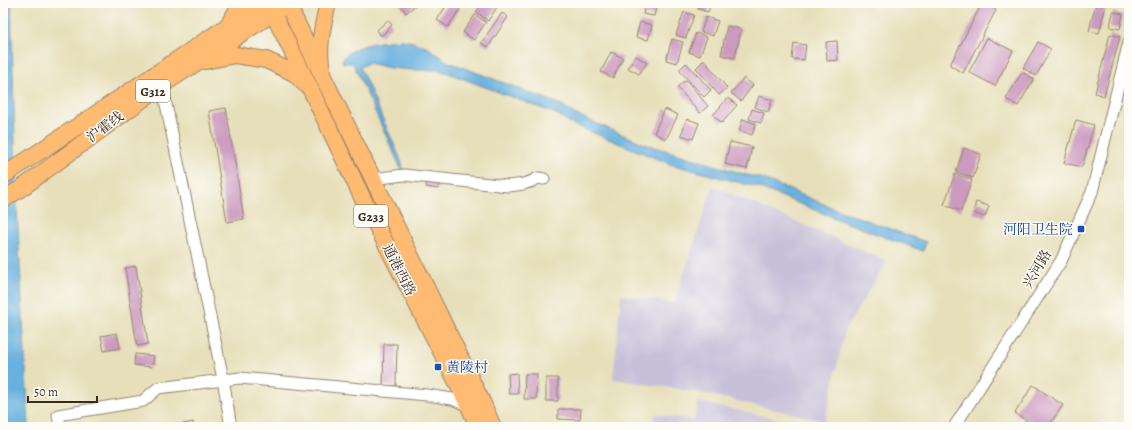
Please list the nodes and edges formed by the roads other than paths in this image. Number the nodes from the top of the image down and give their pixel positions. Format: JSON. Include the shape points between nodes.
{"nodes":[{"id":1,"x":240,"y":3,"type":"edge"},
{"id":2,"x":288,"y":3,"type":"edge"},
{"id":3,"x":328,"y":3,"type":"edge"},
{"id":4,"x":268,"y":6,"type":"edge"},
{"id":5,"x":223,"y":30,"type":"junction"},
{"id":6,"x":1129,"y":42,"type":"edge"},
{"id":7,"x":197,"y":62,"type":"junction"},
{"id":8,"x":325,"y":82,"type":"junction"},
{"id":9,"x":162,"y":85,"type":"junction"},
{"id":10,"x":310,"y":88,"type":"junction"},
{"id":11,"x":3,"y":176,"type":"edge"},
{"id":12,"x":372,"y":179,"type":"junction"},
{"id":13,"x":544,"y":179,"type":"dead end"},
{"id":14,"x":3,"y":200,"type":"edge"},
{"id":15,"x":223,"y":379,"type":"junction"},
{"id":16,"x":469,"y":406,"type":"junction"},
{"id":17,"x":60,"y":427,"type":"edge"},
{"id":18,"x":231,"y":427,"type":"edge"},
{"id":19,"x":478,"y":427,"type":"edge"},
{"id":20,"x":493,"y":427,"type":"edge"},
{"id":21,"x":954,"y":427,"type":"edge"}],
"edges":[{"from":1,"to":5,"type":"main road"},
{"from":2,"to":4,"type":"highway","name":"沪霍线","number":"G312"},
{"from":2,"to":8,"type":"highway","name":"通港西路","number":"G233"},
{"from":3,"to":8,"type":"highway","via":[[320,51]]},
{"from":4,"to":5,"type":"highway","name":"沪霍线","number":"G312"},
{"from":4,"to":7,"type":"highway","name":"沪霍线","number":"G312"},
{"from":4,"to":10,"type":"highway","name":"通港西路","number":"G233"},
{"from":5,"to":11,"type":"highway","name":"沪霍线","number":"G312"},
{"from":6,"to":21,"type":"street","name":"兴河路","via":[[1094,188],[1061,261]]},
{"from":7,"to":9,"type":"highway","name":"沪霍线","number":"G312"},
{"from":7,"to":10,"type":"highway","via":[[235,55],[266,60],[294,73]]},
{"from":8,"to":12,"type":"highway","name":"通港西路","number":"G233"},
{"from":9,"to":14,"type":"highway","name":"沪霍线","number":"G312"},
{"from":9,"to":15,"type":"street"},
{"from":10,"to":16,"type":"highway","name":"通港西路","number":"G233","via":[[364,202]]},
{"from":12,"to":13,"type":"street","via":[[404,175],[508,186],[521,185],[538,178]]},
{"from":12,"to":20,"type":"highway","name":"通港西路","number":"G233"},
{"from":15,"to":16,"type":"street","via":[[240,378],[427,395],[452,399]]},
{"from":15,"to":17,"type":"street","via":[[158,388],[143,401],[58,415]]},
{"from":15,"to":18,"type":"street"},
{"from":16,"to":19,"type":"highway","name":"通港西路","number":"G233"}]}
